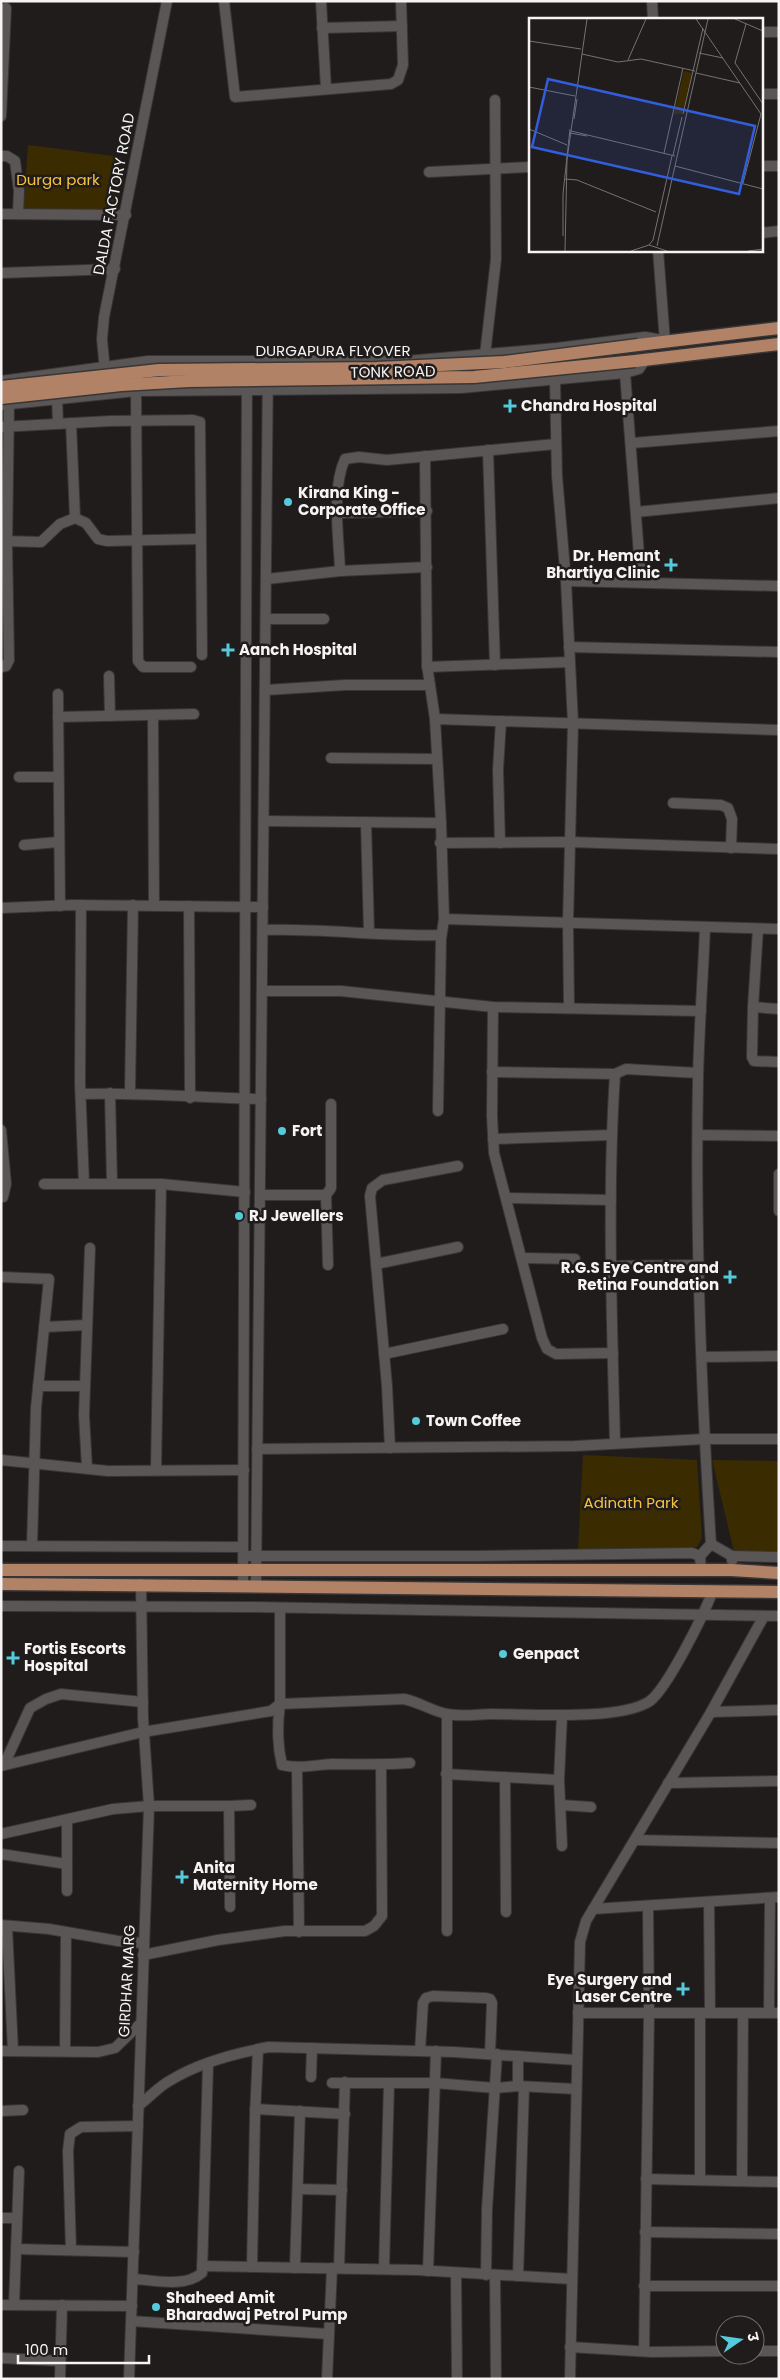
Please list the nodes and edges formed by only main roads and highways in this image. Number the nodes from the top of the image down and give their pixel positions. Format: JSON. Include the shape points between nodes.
{"nodes":[{"id":1,"x":779,"y":328,"type":"edge"},
{"id":2,"x":665,"y":342,"type":"joint"},
{"id":3,"x":779,"y":344,"type":"edge"},
{"id":4,"x":640,"y":360,"type":"joint"},
{"id":5,"x":1,"y":387,"type":"edge"},
{"id":6,"x":4,"y":402,"type":"edge"},
{"id":7,"x":1,"y":1570,"type":"edge"},
{"id":8,"x":779,"y":1573,"type":"edge"},
{"id":9,"x":1,"y":1584,"type":"edge"},
{"id":10,"x":779,"y":1592,"type":"edge"}],
"edges":[{"from":1,"to":2,"type":"main road","name":"TONK ROAD"},
{"from":2,"to":5,"type":"main road","name":"DURGAPURA FLYOVER","bridge":true,"via":[[486,364],[159,370]]},
{"from":3,"to":4,"type":"main road","name":"TONK ROAD"},
{"from":4,"to":6,"type":"main road","name":"DURGAPURA FLYOVER","bridge":true,"via":[[474,377],[122,385]]},
{"from":7,"to":8,"type":"main road","via":[[732,1570]]},
{"from":9,"to":10,"type":"main road"}]}
